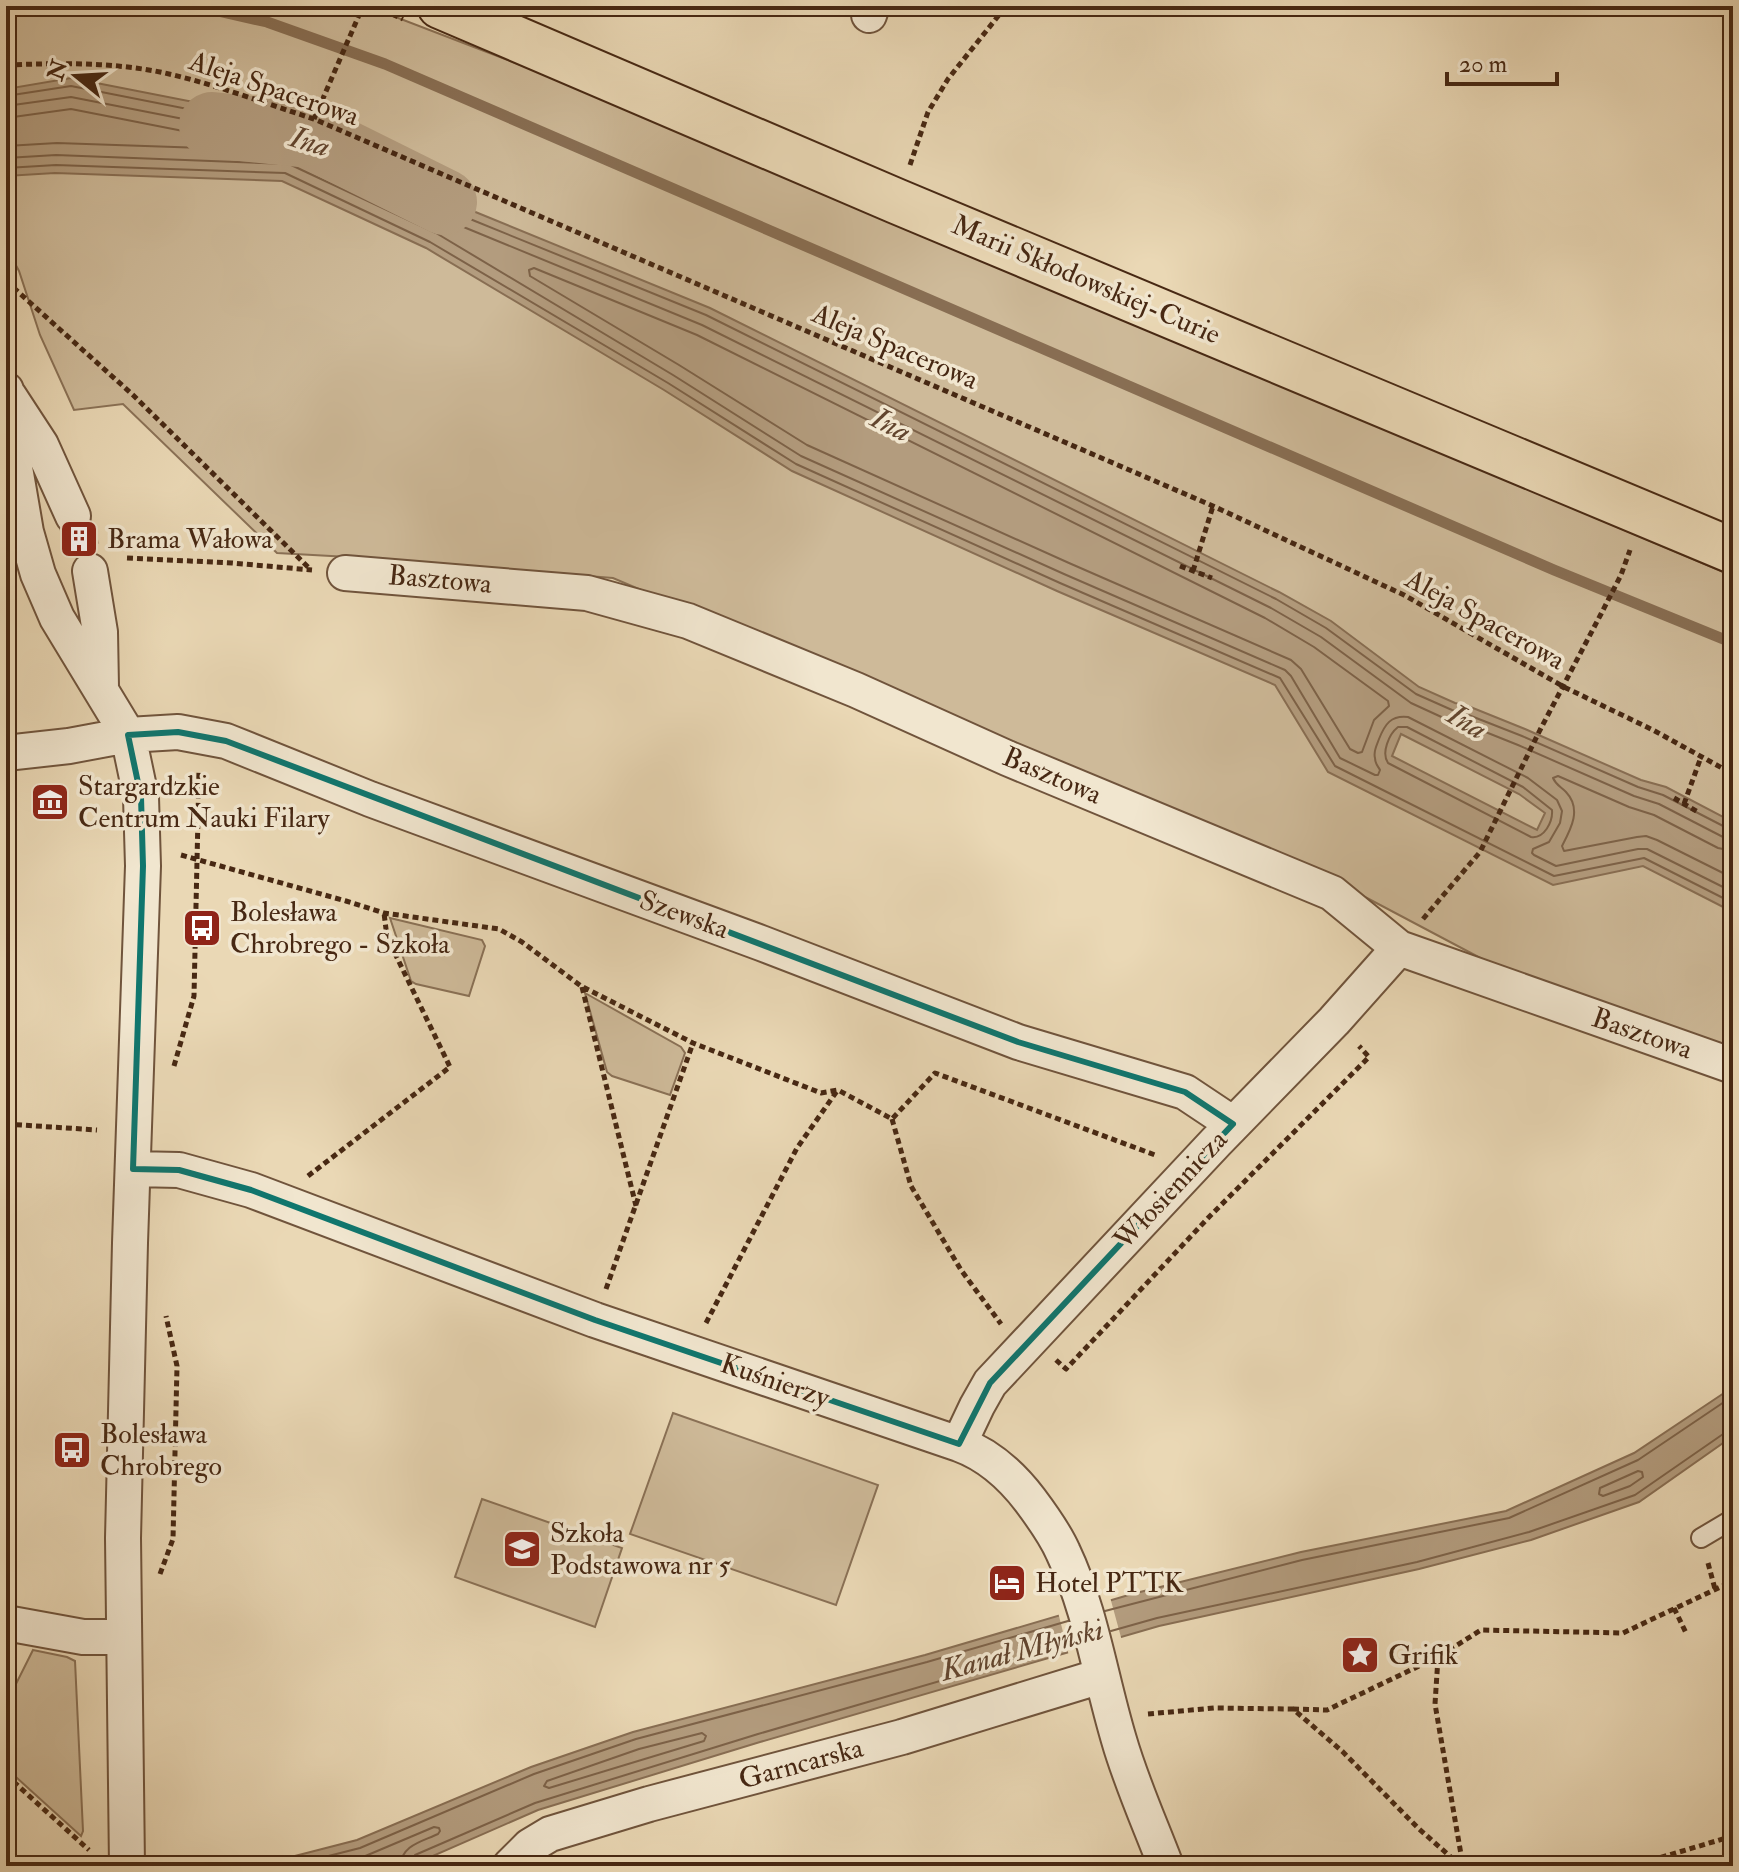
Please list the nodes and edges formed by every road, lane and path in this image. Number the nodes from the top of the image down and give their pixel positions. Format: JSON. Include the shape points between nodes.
{"nodes":[{"id":1,"x":363,"y":6,"type":"edge"},
{"id":2,"x":440,"y":6,"type":"edge"},
{"id":3,"x":1004,"y":6,"type":"edge"},
{"id":4,"x":6,"y":65,"type":"edge"},
{"id":5,"x":314,"y":119,"type":"junction"},
{"id":6,"x":896,"y":201,"type":"junction"},
{"id":7,"x":6,"y":281,"type":"edge"},
{"id":8,"x":6,"y":391,"type":"edge"},
{"id":9,"x":1213,"y":506,"type":"junction"},
{"id":10,"x":73,"y":516,"type":"tunnel mouth"},
{"id":11,"x":1733,"y":551,"type":"edge"},
{"id":12,"x":127,"y":558,"type":"dead end"},
{"id":13,"x":1180,"y":566,"type":"dead end"},
{"id":14,"x":90,"y":571,"type":"tunnel mouth"},
{"id":15,"x":328,"y":571,"type":"junction"},
{"id":16,"x":1193,"y":571,"type":"junction"},
{"id":17,"x":1621,"y":575,"type":"dead end"},
{"id":18,"x":1212,"y":578,"type":"dead end"},
{"id":19,"x":101,"y":687,"type":"junction"},
{"id":20,"x":1564,"y":687,"type":"junction"},
{"id":21,"x":178,"y":732,"type":"junction"},
{"id":22,"x":128,"y":735,"type":"junction"},
{"id":23,"x":6,"y":753,"type":"edge"},
{"id":24,"x":1701,"y":757,"type":"junction"},
{"id":25,"x":1733,"y":774,"type":"edge"},
{"id":26,"x":1674,"y":798,"type":"dead end"},
{"id":27,"x":1684,"y":804,"type":"junction"},
{"id":28,"x":1698,"y":812,"type":"dead end"},
{"id":29,"x":181,"y":855,"type":"dead end"},
{"id":30,"x":197,"y":859,"type":"junction"},
{"id":31,"x":384,"y":913,"type":"junction"},
{"id":32,"x":1399,"y":948,"type":"junction"},
{"id":33,"x":581,"y":986,"type":"junction"},
{"id":34,"x":693,"y":1043,"type":"junction"},
{"id":35,"x":1358,"y":1045,"type":"dead end"},
{"id":36,"x":1733,"y":1066,"type":"edge"},
{"id":37,"x":173,"y":1068,"type":"dead end"},
{"id":38,"x":838,"y":1090,"type":"junction"},
{"id":39,"x":892,"y":1119,"type":"junction"},
{"id":40,"x":6,"y":1124,"type":"edge"},
{"id":41,"x":1233,"y":1124,"type":"junction"},
{"id":42,"x":97,"y":1130,"type":"dead end"},
{"id":43,"x":1157,"y":1155,"type":"dead end"},
{"id":44,"x":133,"y":1169,"type":"junction"},
{"id":45,"x":304,"y":1179,"type":"dead end"},
{"id":46,"x":636,"y":1207,"type":"junction"},
{"id":47,"x":164,"y":1304,"type":"dead end"},
{"id":48,"x":595,"y":1320,"type":"junction"},
{"id":49,"x":704,"y":1327,"type":"dead end"},
{"id":50,"x":1009,"y":1334,"type":"dead end"},
{"id":51,"x":1056,"y":1359,"type":"dead end"},
{"id":52,"x":959,"y":1444,"type":"junction"},
{"id":53,"x":1733,"y":1519,"type":"edge"},
{"id":54,"x":1701,"y":1538,"type":"dead end"},
{"id":55,"x":1733,"y":1581,"type":"edge"},
{"id":56,"x":157,"y":1583,"type":"dead end"},
{"id":57,"x":1674,"y":1608,"type":"junction"},
{"id":58,"x":6,"y":1623,"type":"edge"},
{"id":59,"x":1687,"y":1635,"type":"dead end"},
{"id":60,"x":123,"y":1637,"type":"junction"},
{"id":61,"x":1438,"y":1657,"type":"junction"},
{"id":62,"x":1098,"y":1666,"type":"junction"},
{"id":63,"x":1293,"y":1709,"type":"junction"},
{"id":64,"x":1137,"y":1714,"type":"dead end"},
{"id":65,"x":6,"y":1775,"type":"edge"},
{"id":66,"x":1733,"y":1836,"type":"edge"},
{"id":67,"x":89,"y":1850,"type":"dead end"},
{"id":68,"x":127,"y":1866,"type":"edge"},
{"id":69,"x":510,"y":1866,"type":"edge"},
{"id":70,"x":1166,"y":1866,"type":"edge"},
{"id":71,"x":1462,"y":1866,"type":"edge"},
{"id":72,"x":1632,"y":1866,"type":"edge"}],
"edges":[{"from":1,"to":5,"type":"path"},
{"from":2,"to":6,"type":"main road","name":"Marii Skłodowskiej-Curie"},
{"from":3,"to":6,"type":"path","via":[[928,112]]},
{"from":4,"to":5,"type":"path","name":"Aleja Spacerowa","via":[[87,63],[161,72]]},
{"from":5,"to":9,"type":"path","name":"Aleja Spacerowa"},
{"from":6,"to":11,"type":"main road","name":"Marii Skłodowskiej-Curie"},
{"from":7,"to":15,"type":"path"},
{"from":8,"to":10,"type":"street","via":[[41,445]]},
{"from":8,"to":19,"type":"street","via":[[23,518],[38,574],[57,618]]},
{"from":9,"to":16,"type":"path"},
{"from":9,"to":20,"type":"path","name":"Aleja Spacerowa","via":[[1404,595]]},
{"from":12,"to":15,"type":"path"},
{"from":13,"to":16,"type":"path"},
{"from":14,"to":19,"type":"street","via":[[100,632]]},
{"from":15,"to":32,"type":"street","name":"Basztowa","via":[[587,593],[688,621],[1332,893]]},
{"from":16,"to":18,"type":"path"},
{"from":17,"to":20,"type":"path"},
{"from":19,"to":22,"type":"street"},
{"from":20,"to":24,"type":"path","name":"Aleja Spacerowa"},
{"from":20,"to":32,"type":"path","via":[[1480,852]]},
{"from":21,"to":22,"type":"street","name":"Szewska"},
{"from":21,"to":30,"type":"path","via":[[199,762]]},
{"from":21,"to":41,"type":"street","name":"Szewska","via":[[226,741],[1018,1042],[1185,1092]]},
{"from":22,"to":23,"type":"street","name":"Szewska"},
{"from":22,"to":44,"type":"street","via":[[141,797],[143,866]]},
{"from":24,"to":25,"type":"path","name":"Aleja Spacerowa"},
{"from":24,"to":27,"type":"path"},
{"from":26,"to":27,"type":"path"},
{"from":27,"to":28,"type":"path"},
{"from":29,"to":30,"type":"path"},
{"from":30,"to":31,"type":"path"},
{"from":30,"to":37,"type":"path","via":[[194,996]]},
{"from":31,"to":33,"type":"path","via":[[499,929]]},
{"from":31,"to":45,"type":"path","via":[[387,937],[450,1067]]},
{"from":32,"to":36,"type":"street","name":"Basztowa"},
{"from":32,"to":41,"type":"street","name":"Włosiennicza"},
{"from":33,"to":34,"type":"path"},
{"from":33,"to":46,"type":"path"},
{"from":34,"to":38,"type":"path","via":[[821,1093]]},
{"from":34,"to":46,"type":"path"},
{"from":35,"to":51,"type":"path","via":[[1369,1057],[1066,1369]]},
{"from":38,"to":39,"type":"path"},
{"from":38,"to":49,"type":"path","via":[[797,1148]]},
{"from":39,"to":43,"type":"path","via":[[935,1073]]},
{"from":39,"to":50,"type":"path","via":[[911,1186],[961,1270]]},
{"from":40,"to":42,"type":"path"},
{"from":41,"to":52,"type":"street","name":"Włosiennicza","via":[[990,1383]]},
{"from":44,"to":48,"type":"street","name":"Kuśnierzy","via":[[179,1170],[251,1190]]},
{"from":44,"to":60,"type":"street"},
{"from":46,"to":48,"type":"path"},
{"from":47,"to":56,"type":"path","via":[[177,1366],[174,1508],[173,1539]]},
{"from":48,"to":52,"type":"street","name":"Kuśnierzy"},
{"from":52,"to":62,"type":"street","name":"Kuśnierzy","via":[[997,1464],[1040,1514],[1062,1550],[1083,1603]]},
{"from":53,"to":54,"type":"lane"},
{"from":55,"to":57,"type":"path"},
{"from":57,"to":59,"type":"path"},
{"from":57,"to":61,"type":"path","via":[[1623,1633],[1481,1630]]},
{"from":58,"to":60,"type":"street","via":[[83,1637]]},
{"from":60,"to":68,"type":"street"},
{"from":61,"to":63,"type":"path","via":[[1327,1710]]},
{"from":61,"to":71,"type":"path","via":[[1435,1704]]},
{"from":62,"to":69,"type":"street","name":"Garncarska","via":[[902,1737],[550,1834]]},
{"from":62,"to":70,"type":"street","name":"Kuśnierzy","via":[[1119,1743]]},
{"from":63,"to":64,"type":"path"},
{"from":63,"to":71,"type":"path"},
{"from":65,"to":67,"type":"path"},
{"from":66,"to":72,"type":"path"}]}
